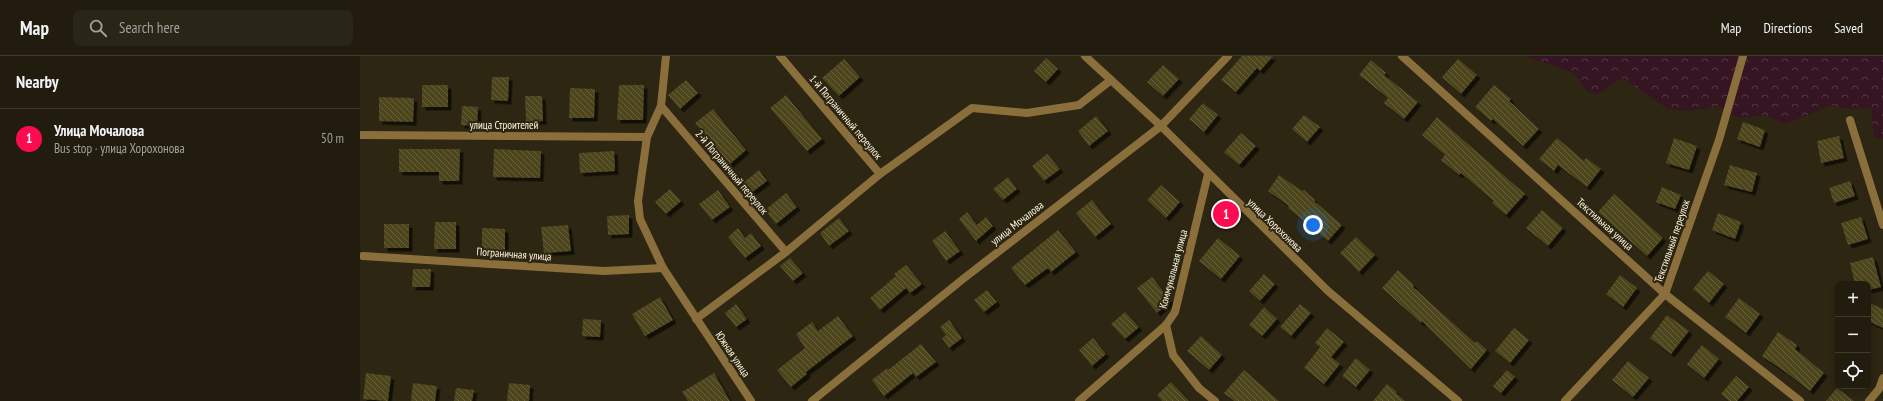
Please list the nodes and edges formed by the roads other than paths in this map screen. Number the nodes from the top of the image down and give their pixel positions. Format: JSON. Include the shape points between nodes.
{"nodes":[{"id":1,"x":666,"y":56,"type":"edge"},
{"id":2,"x":780,"y":56,"type":"edge"},
{"id":3,"x":1085,"y":56,"type":"edge"},
{"id":4,"x":1228,"y":56,"type":"edge"},
{"id":5,"x":1402,"y":56,"type":"edge"},
{"id":6,"x":1743,"y":56,"type":"edge"},
{"id":7,"x":1110,"y":80,"type":"junction"},
{"id":8,"x":662,"y":106,"type":"junction"},
{"id":9,"x":1850,"y":120,"type":"dead end"},
{"id":10,"x":1161,"y":126,"type":"junction"},
{"id":11,"x":360,"y":135,"type":"edge"},
{"id":12,"x":647,"y":137,"type":"junction"},
{"id":13,"x":880,"y":174,"type":"junction"},
{"id":14,"x":1208,"y":174,"type":"junction"},
{"id":15,"x":1883,"y":225,"type":"edge"},
{"id":16,"x":786,"y":252,"type":"junction"},
{"id":17,"x":363,"y":256,"type":"dead end"},
{"id":18,"x":663,"y":268,"type":"junction"},
{"id":19,"x":1666,"y":294,"type":"junction"},
{"id":20,"x":696,"y":319,"type":"junction"},
{"id":21,"x":1166,"y":325,"type":"junction"},
{"id":22,"x":1883,"y":378,"type":"edge"},
{"id":23,"x":751,"y":401,"type":"edge"},
{"id":24,"x":812,"y":401,"type":"edge"},
{"id":25,"x":1079,"y":401,"type":"edge"},
{"id":26,"x":1215,"y":401,"type":"edge"},
{"id":27,"x":1458,"y":401,"type":"edge"},
{"id":28,"x":1565,"y":401,"type":"edge"},
{"id":29,"x":1800,"y":401,"type":"edge"},
{"id":30,"x":1869,"y":401,"type":"edge"}],
"edges":[{"from":1,"to":8,"type":"street"},
{"from":2,"to":13,"type":"street","name":"1-й Пограничный переулок"},
{"from":3,"to":7,"type":"street","name":"улица Хорохонова"},
{"from":4,"to":10,"type":"street","name":"улица Мочалова"},
{"from":5,"to":19,"type":"street","name":"Текстильная улица"},
{"from":6,"to":19,"type":"street","name":"Текстильный переулок","via":[[1719,140]]},
{"from":7,"to":10,"type":"street","name":"улица Хорохонова"},
{"from":7,"to":13,"type":"street","via":[[1079,105],[1027,113],[972,108]]},
{"from":8,"to":12,"type":"street","name":"Южная улица"},
{"from":8,"to":16,"type":"street","name":"2-й Пограничный переулок"},
{"from":9,"to":15,"type":"street"},
{"from":10,"to":14,"type":"street","name":"улица Хорохонова"},
{"from":10,"to":24,"type":"street","name":"улица Мочалова","via":[[963,279]]},
{"from":11,"to":12,"type":"street","name":"улица Строителей"},
{"from":12,"to":18,"type":"street","name":"Южная улица","via":[[638,201],[640,218]]},
{"from":13,"to":16,"type":"street"},
{"from":14,"to":21,"type":"street","name":"Коммунальная улица","via":[[1175,312]]},
{"from":14,"to":27,"type":"street","name":"улица Хорохонова","via":[[1328,291]]},
{"from":16,"to":20,"type":"street"},
{"from":17,"to":18,"type":"street","name":"Пограничная улица","via":[[604,271]]},
{"from":18,"to":20,"type":"street","name":"Южная улица"},
{"from":19,"to":28,"type":"street","name":"Текстильный переулок"},
{"from":19,"to":29,"type":"street","name":"Текстильная улица"},
{"from":20,"to":23,"type":"street","name":"Южная улица"},
{"from":21,"to":25,"type":"street","name":"Коммунальная улица"},
{"from":21,"to":26,"type":"street","via":[[1173,355],[1199,388]]},
{"from":22,"to":30,"type":"street","via":[[1879,389]]}]}
